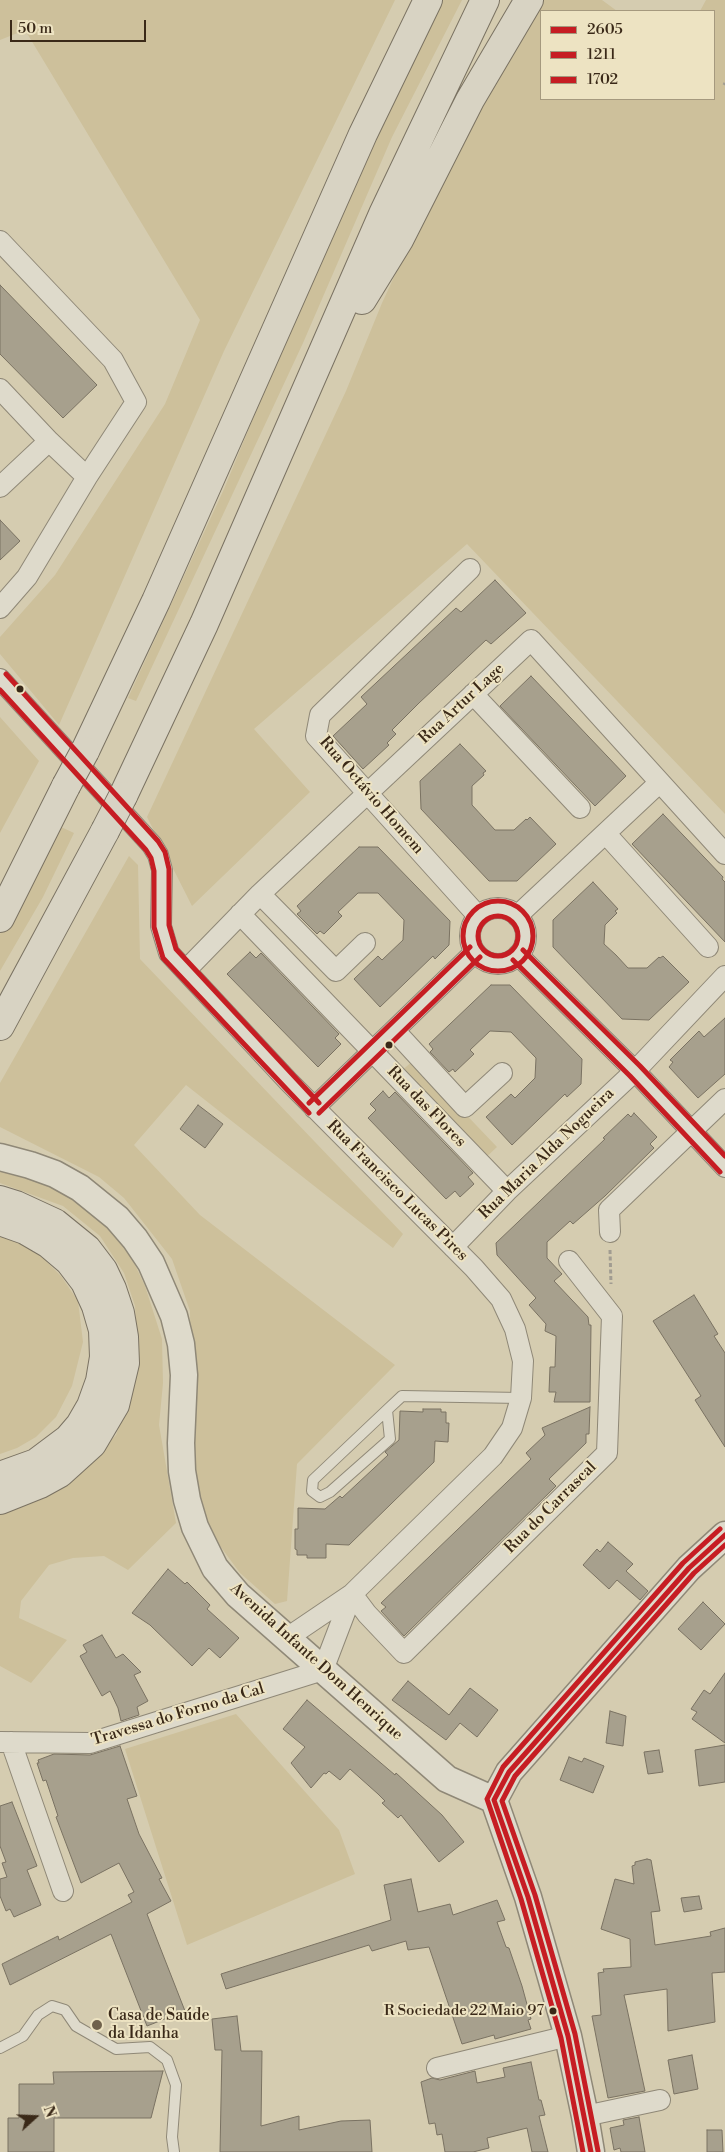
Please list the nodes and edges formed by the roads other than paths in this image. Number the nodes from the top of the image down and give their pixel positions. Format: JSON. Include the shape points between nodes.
{"nodes":[{"id":1,"x":428,"y":0,"type":"edge"},
{"id":2,"x":486,"y":0,"type":"edge"},
{"id":3,"x":529,"y":0,"type":"edge"},
{"id":4,"x":0,"y":241,"type":"edge"},
{"id":5,"x":314,"y":375,"type":"junction"},
{"id":6,"x":0,"y":389,"type":"edge"},
{"id":7,"x":49,"y":441,"type":"junction"},
{"id":8,"x":87,"y":477,"type":"junction"},
{"id":9,"x":0,"y":487,"type":"edge"},
{"id":10,"x":470,"y":569,"type":"dead end"},
{"id":11,"x":0,"y":608,"type":"edge"},
{"id":12,"x":0,"y":679,"type":"edge"},
{"id":13,"x":473,"y":694,"type":"junction"},
{"id":14,"x":660,"y":784,"type":"junction"},
{"id":15,"x":64,"y":791,"type":"junction"},
{"id":16,"x":367,"y":793,"type":"junction"},
{"id":17,"x":580,"y":808,"type":"dead end"},
{"id":18,"x":607,"y":835,"type":"junction"},
{"id":19,"x":725,"y":854,"type":"edge"},
{"id":20,"x":0,"y":882,"type":"edge"},
{"id":21,"x":260,"y":894,"type":"junction"},
{"id":22,"x":240,"y":914,"type":"junction"},
{"id":23,"x":478,"y":916,"type":"junction"},
{"id":24,"x":518,"y":916,"type":"junction"},
{"id":25,"x":0,"y":918,"type":"edge"},
{"id":26,"x":364,"y":942,"type":"dead end"},
{"id":27,"x":708,"y":947,"type":"dead end"},
{"id":28,"x":475,"y":952,"type":"junction"},
{"id":29,"x":518,"y":955,"type":"junction"},
{"id":30,"x":186,"y":970,"type":"junction"},
{"id":31,"x":725,"y":976,"type":"edge"},
{"id":32,"x":0,"y":1026,"type":"edge"},
{"id":33,"x":395,"y":1031,"type":"junction"},
{"id":34,"x":373,"y":1052,"type":"junction"},
{"id":35,"x":635,"y":1071,"type":"junction"},
{"id":36,"x":502,"y":1074,"type":"dead end"},
{"id":37,"x":725,"y":1099,"type":"edge"},
{"id":38,"x":314,"y":1108,"type":"junction"},
{"id":39,"x":690,"y":1130,"type":"junction"},
{"id":40,"x":0,"y":1156,"type":"edge"},
{"id":41,"x":725,"y":1167,"type":"edge"},
{"id":42,"x":507,"y":1191,"type":"junction"},
{"id":43,"x":0,"y":1200,"type":"edge"},
{"id":44,"x":0,"y":1221,"type":"edge"},
{"id":45,"x":610,"y":1232,"type":"road end"},
{"id":46,"x":453,"y":1247,"type":"junction"},
{"id":47,"x":569,"y":1261,"type":"dead end"},
{"id":48,"x":521,"y":1398,"type":"junction"},
{"id":49,"x":387,"y":1410,"type":"junction"},
{"id":50,"x":0,"y":1476,"type":"edge"},
{"id":51,"x":0,"y":1500,"type":"edge"},
{"id":52,"x":725,"y":1534,"type":"edge"},
{"id":53,"x":352,"y":1594,"type":"junction"},
{"id":54,"x":286,"y":1638,"type":"junction"},
{"id":55,"x":323,"y":1670,"type":"junction"},
{"id":56,"x":5,"y":1742,"type":"edge"},
{"id":57,"x":494,"y":1800,"type":"junction"},
{"id":58,"x":64,"y":1892,"type":"dead end"},
{"id":59,"x":568,"y":2036,"type":"junction"},
{"id":60,"x":0,"y":2048,"type":"edge"},
{"id":61,"x":437,"y":2068,"type":"dead end"},
{"id":62,"x":660,"y":2100,"type":"dead end"},
{"id":63,"x":586,"y":2116,"type":"junction"},
{"id":64,"x":174,"y":2152,"type":"edge"},
{"id":65,"x":591,"y":2152,"type":"edge"}],
"edges":[{"from":1,"to":15,"type":"highway","bridge":true,"via":[[363,134],[156,601]]},
{"from":2,"to":5,"type":"highway","via":[[383,214]]},
{"from":3,"to":5,"type":"highway","via":[[470,100],[399,240]]},
{"from":4,"to":8,"type":"street","via":[[113,360],[136,402]]},
{"from":5,"to":32,"type":"highway","bridge":true,"via":[[204,624],[123,796]]},
{"from":6,"to":7,"type":"street"},
{"from":7,"to":8,"type":"street"},
{"from":7,"to":9,"type":"street"},
{"from":8,"to":11,"type":"street","via":[[28,578]]},
{"from":10,"to":16,"type":"street","name":"Rua Octávio Homem","via":[[320,715],[316,736]]},
{"from":12,"to":30,"type":"street","name":"Rua Francisco Lucas Pires","via":[[152,845],[162,870],[161,926],[164,941],[169,953]]},
{"from":13,"to":14,"type":"street","name":"Rua Artur Lage","via":[[531,640]]},
{"from":13,"to":16,"type":"street","name":"Rua Artur Lage"},
{"from":13,"to":17,"type":"street"},
{"from":14,"to":18,"type":"street"},
{"from":14,"to":19,"type":"street","name":"Rua Artur Lage"},
{"from":15,"to":20,"type":"highway"},
{"from":15,"to":25,"type":"highway"},
{"from":16,"to":21,"type":"street","name":"Rua Artur Lage"},
{"from":16,"to":23,"type":"street","name":"Rua Octávio Homem"},
{"from":18,"to":24,"type":"street"},
{"from":18,"to":27,"type":"street"},
{"from":21,"to":22,"type":"street","name":"Rua Artur Lage"},
{"from":21,"to":26,"type":"street","via":[[336,971]]},
{"from":22,"to":30,"type":"street","name":"Rua Artur Lage"},
{"from":22,"to":34,"type":"street","name":"Rua das Flores"},
{"from":23,"to":24,"type":"street","via":[[497,908]]},
{"from":23,"to":28,"type":"street","via":[[470,933]]},
{"from":24,"to":29,"type":"street","via":[[526,934],[524,947]]},
{"from":28,"to":29,"type":"street","via":[[481,959],[495,964],[504,964]]},
{"from":28,"to":33,"type":"street"},
{"from":29,"to":35,"type":"street"},
{"from":30,"to":38,"type":"street","name":"Rua Francisco Lucas Pires"},
{"from":31,"to":35,"type":"street","name":"Rua Maria Alda Nogueira"},
{"from":33,"to":34,"type":"street"},
{"from":33,"to":36,"type":"street","via":[[465,1107]]},
{"from":34,"to":38,"type":"street"},
{"from":34,"to":42,"type":"street","name":"Rua das Flores"},
{"from":35,"to":39,"type":"street"},
{"from":35,"to":42,"type":"street","name":"Rua Maria Alda Nogueira"},
{"from":37,"to":39,"type":"street"},
{"from":38,"to":46,"type":"street","name":"Rua Francisco Lucas Pires"},
{"from":39,"to":41,"type":"street"},
{"from":39,"to":45,"type":"street","via":[[609,1210]]},
{"from":40,"to":54,"type":"street","name":"Avenida Infante Dom Henrique","via":[[30,1164],[80,1188],[117,1218],[151,1263],[174,1316],[181,1344],[184,1374],[182,1471],[195,1527],[215,1568],[238,1595]]},
{"from":42,"to":46,"type":"street","name":"Rua Maria Alda Nogueira"},
{"from":43,"to":51,"type":"highway","via":[[55,1223],[87,1249],[112,1289],[120,1313],[125,1363],[115,1405],[92,1444],[60,1473],[33,1488]]},
{"from":44,"to":50,"type":"highway","via":[[25,1230],[69,1260],[85,1282],[96,1306],[104,1357],[91,1406],[68,1439],[36,1463]]},
{"from":46,"to":48,"type":"street","name":"Rua Francisco Lucas Pires","via":[[501,1299],[515,1329],[523,1361]]},
{"from":47,"to":53,"type":"street","name":"Rua do Carrascal","via":[[612,1316],[607,1453],[404,1653]]},
{"from":48,"to":49,"type":"lane","via":[[402,1396]]},
{"from":48,"to":53,"type":"street","name":"Rua Francisco Lucas Pires","via":[[512,1428],[493,1456]]},
{"from":49,"to":49,"type":"lane","via":[[313,1480],[312,1491],[320,1497],[330,1492],[390,1439]]},
{"from":52,"to":57,"type":"street","via":[[689,1568],[509,1772]]},
{"from":53,"to":54,"type":"street","name":"Rua Francisco Lucas Pires"},
{"from":53,"to":55,"type":"street","name":"Rua Francisco Lucas Pires"},
{"from":54,"to":55,"type":"street","name":"Avenida Infante Dom Henrique"},
{"from":55,"to":56,"type":"street","name":"Travessa do Forno da Cal","via":[[90,1743]]},
{"from":55,"to":57,"type":"street","name":"Avenida Infante Dom Henrique","via":[[447,1779]]},
{"from":56,"to":58,"type":"street"},
{"from":57,"to":59,"type":"street","via":[[528,1897]]},
{"from":59,"to":61,"type":"street"},
{"from":59,"to":63,"type":"street"},
{"from":60,"to":64,"type":"lane","via":[[22,2036],[38,2015],[52,2006],[65,2010],[76,2026],[116,2049],[150,2047],[167,2060],[176,2085]]},
{"from":62,"to":63,"type":"street"},
{"from":63,"to":65,"type":"street"}]}
